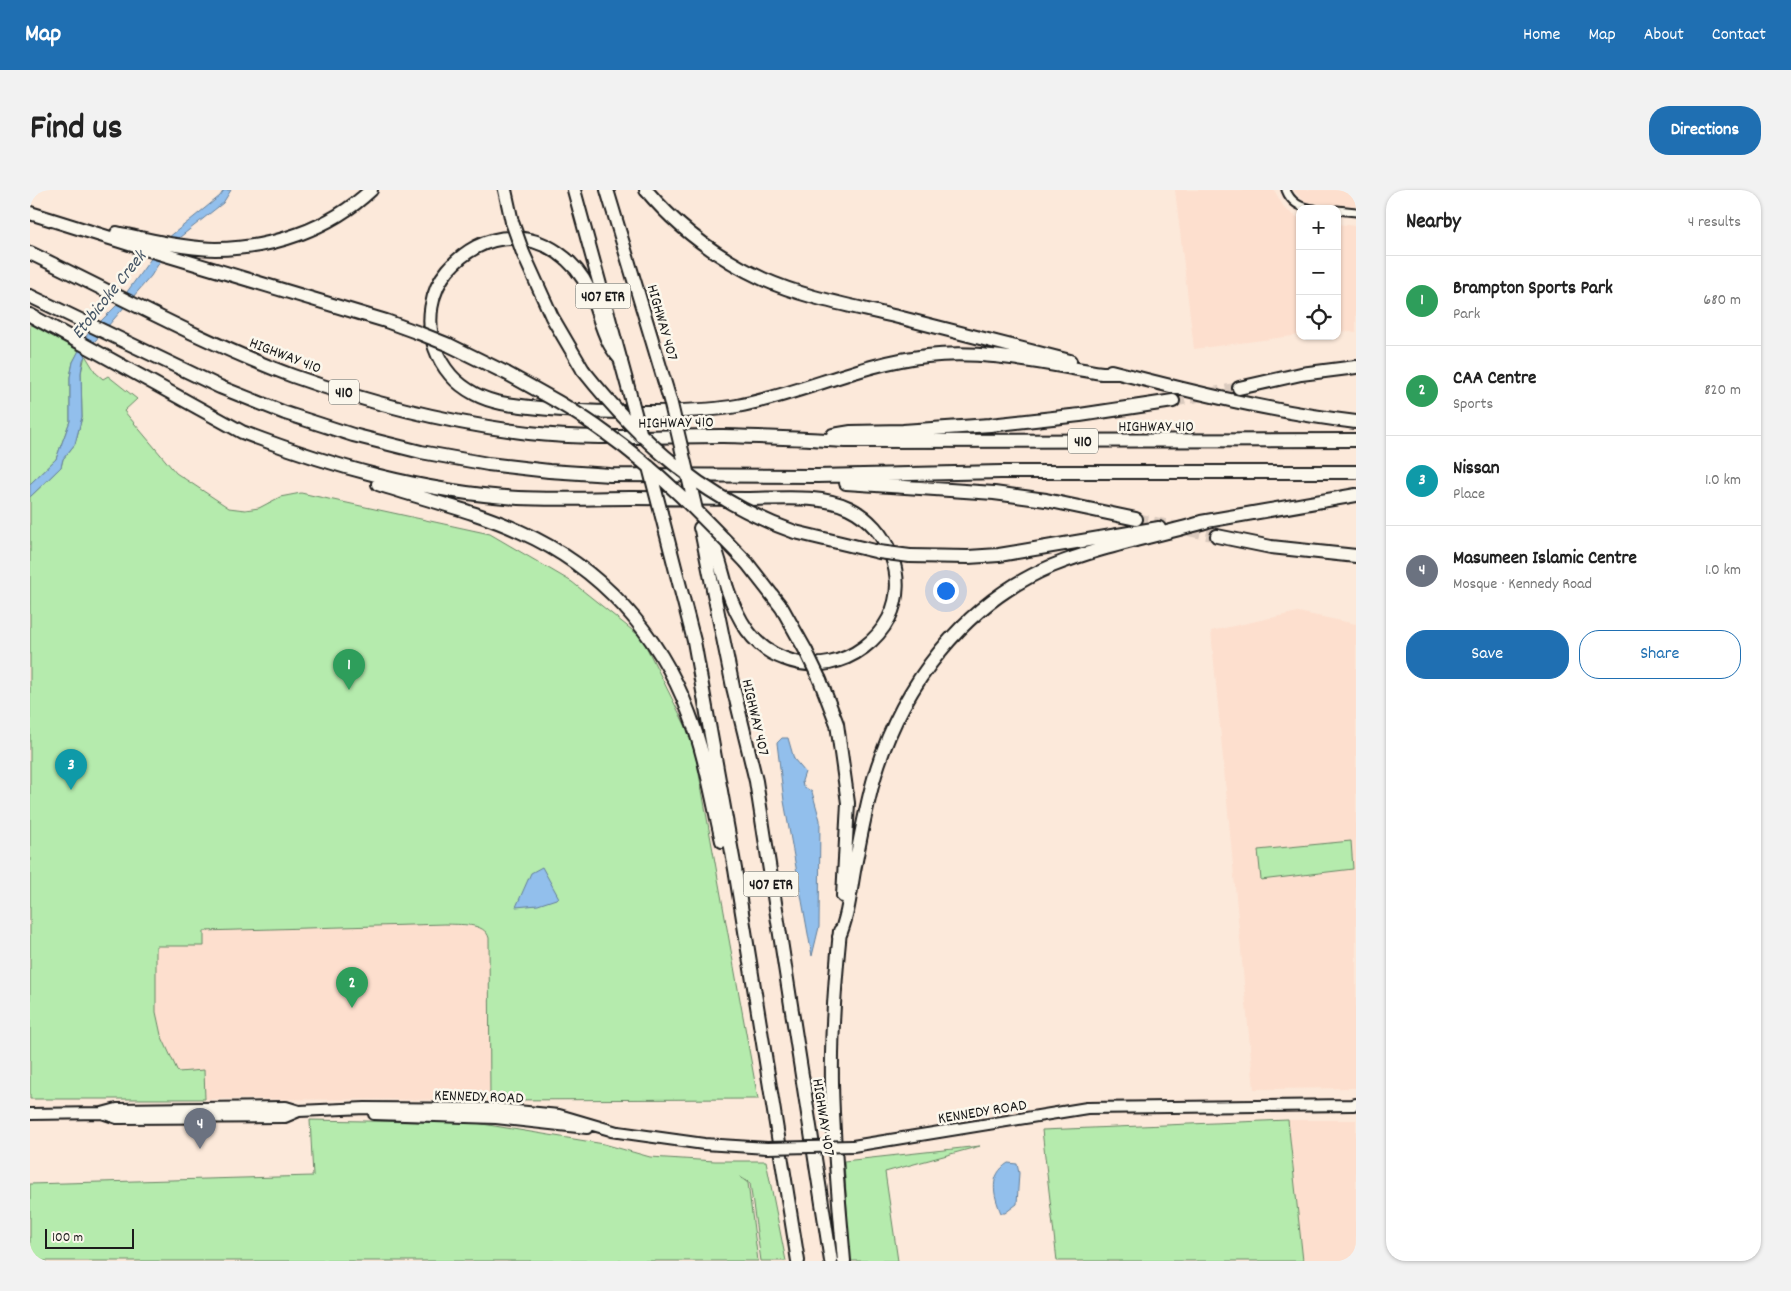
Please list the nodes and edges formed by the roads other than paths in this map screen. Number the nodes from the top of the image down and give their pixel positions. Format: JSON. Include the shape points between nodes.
{"nodes":[{"id":1,"x":371,"y":190,"type":"edge"},
{"id":2,"x":505,"y":190,"type":"edge"},
{"id":3,"x":574,"y":190,"type":"edge"},
{"id":4,"x":607,"y":190,"type":"edge"},
{"id":5,"x":646,"y":190,"type":"edge"},
{"id":6,"x":1286,"y":190,"type":"edge"},
{"id":7,"x":1298,"y":205,"type":"edge"},
{"id":8,"x":1341,"y":210,"type":"edge"},
{"id":9,"x":30,"y":211,"type":"edge"},
{"id":10,"x":1356,"y":212,"type":"edge"},
{"id":11,"x":142,"y":243,"type":"junction"},
{"id":12,"x":30,"y":253,"type":"edge"},
{"id":13,"x":30,"y":296,"type":"edge"},
{"id":14,"x":30,"y":315,"type":"edge"},
{"id":15,"x":621,"y":360,"type":"junction"},
{"id":16,"x":1356,"y":367,"type":"edge"},
{"id":17,"x":1118,"y":373,"type":"junction"},
{"id":18,"x":1356,"y":375,"type":"edge"},
{"id":19,"x":1281,"y":380,"type":"junction"},
{"id":20,"x":1239,"y":388,"type":"tunnel mouth"},
{"id":21,"x":1173,"y":401,"type":"tunnel mouth"},
{"id":22,"x":1356,"y":422,"type":"edge"},
{"id":23,"x":811,"y":438,"type":"junction"},
{"id":24,"x":1356,"y":440,"type":"edge"},
{"id":25,"x":275,"y":445,"type":"junction"},
{"id":26,"x":1356,"y":472,"type":"edge"},
{"id":27,"x":817,"y":476,"type":"junction"},
{"id":28,"x":1356,"y":495,"type":"edge"},
{"id":29,"x":1136,"y":519,"type":"tunnel mouth"},
{"id":30,"x":1208,"y":521,"type":"junction"},
{"id":31,"x":700,"y":528,"type":"junction"},
{"id":32,"x":1217,"y":536,"type":"tunnel mouth"},
{"id":33,"x":1356,"y":556,"type":"edge"},
{"id":34,"x":735,"y":869,"type":"junction"},
{"id":35,"x":839,"y":937,"type":"junction"},
{"id":36,"x":1355,"y":1105,"type":"edge"},
{"id":37,"x":30,"y":1114,"type":"edge"},
{"id":38,"x":798,"y":1261,"type":"edge"},
{"id":39,"x":830,"y":1261,"type":"edge"},
{"id":40,"x":844,"y":1261,"type":"edge"}],
"edges":[{"from":1,"to":11,"type":"highway","via":[[329,220],[271,243],[215,249]]},
{"from":2,"to":30,"type":"highway","bridge":true,"via":[[523,253],[552,317],[583,370],[625,421],[676,467],[734,505],[777,526],[879,552],[968,557],[999,555]]},
{"from":3,"to":15,"type":"highway","number":"407 ETR"},
{"from":4,"to":31,"type":"highway","name":"HIGHWAY 407","number":"407 ETR","bridge":true,"via":[[670,400]]},
{"from":5,"to":17,"type":"highway","via":[[698,240],[720,256],[764,279],[807,294]]},
{"from":6,"to":7,"type":"street"},
{"from":8,"to":10,"type":"street"},
{"from":9,"to":11,"type":"highway"},
{"from":11,"to":35,"type":"highway","bridge":true,"via":[[182,260],[386,321],[449,345],[571,409],[607,433],[679,494],[747,563],[782,608],[820,680],[836,724],[848,803]]},
{"from":12,"to":23,"type":"highway","name":"HIGHWAY 410","number":"410","via":[[232,351],[358,397],[420,413],[528,433],[584,438]]},
{"from":13,"to":27,"type":"highway","number":"410","via":[[220,387],[285,414],[421,452],[506,466],[610,475]]},
{"from":14,"to":25,"type":"highway","via":[[213,418]]},
{"from":15,"to":17,"type":"highway","via":[[609,343],[589,288],[580,275],[565,258],[540,243],[503,239],[477,247],[451,267],[435,293],[430,328],[436,352],[448,372],[476,394],[519,406],[593,412],[721,408],[770,398],[870,366],[930,355],[1004,358]]},
{"from":15,"to":34,"type":"highway","number":"407 ETR","bridge":true,"via":[[694,641]]},
{"from":16,"to":19,"type":"highway"},
{"from":17,"to":22,"type":"highway","via":[[1234,402]]},
{"from":18,"to":19,"type":"highway"},
{"from":19,"to":20,"type":"highway"},
{"from":21,"to":23,"type":"highway","via":[[990,425],[851,432]]},
{"from":23,"to":24,"type":"highway","name":"HIGHWAY 410","number":"410","via":[[845,441]]},
{"from":25,"to":31,"type":"highway","via":[[363,473],[471,494],[573,500],[814,500],[847,507],[866,519],[882,536],[892,557],[896,582],[889,618],[864,648],[841,660],[815,665],[797,663],[773,654],[755,640],[740,619],[727,589],[715,546]]},
{"from":25,"to":34,"type":"highway","via":[[289,454],[522,532],[562,553],[606,587],[652,639],[668,664],[697,736],[726,857]]},
{"from":26,"to":27,"type":"highway","number":"410","via":[[1001,472]]},
{"from":27,"to":29,"type":"highway","via":[[845,483],[1011,495]]},
{"from":28,"to":30,"type":"highway"},
{"from":30,"to":35,"type":"highway","via":[[1078,557],[1040,572],[993,601],[946,644],[911,690],[882,751]]},
{"from":31,"to":39,"type":"highway","name":"HIGHWAY 407","number":"407 ETR","via":[[756,782]]},
{"from":32,"to":33,"type":"highway","via":[[1271,547]]},
{"from":34,"to":38,"type":"highway","number":"407 ETR"},
{"from":35,"to":40,"type":"highway","via":[[832,1082]]},
{"from":36,"to":37,"type":"main road","name":"KENNEDY ROAD","bridge":true,"via":[[1087,1108],[853,1146],[821,1148],[704,1144],[617,1132],[559,1116],[496,1109],[299,1111],[286,1107],[117,1109],[102,1113]]}]}
